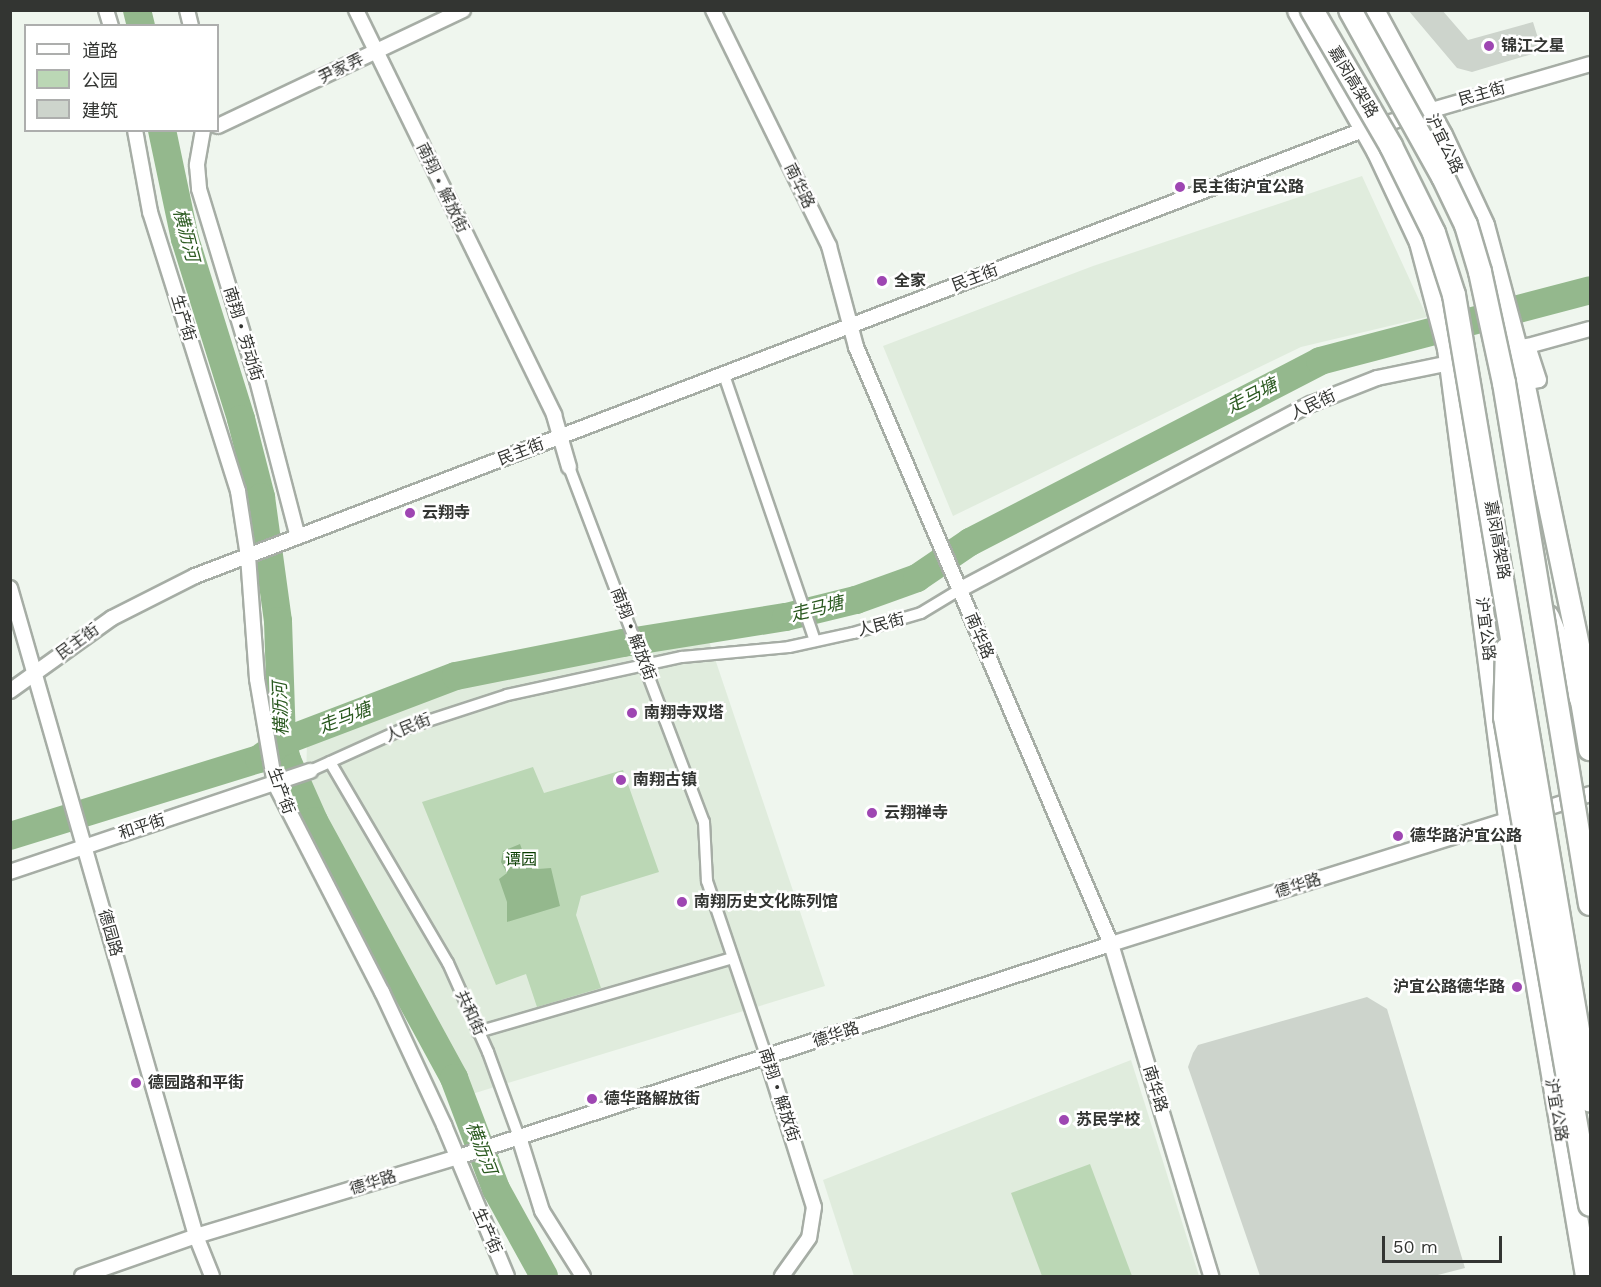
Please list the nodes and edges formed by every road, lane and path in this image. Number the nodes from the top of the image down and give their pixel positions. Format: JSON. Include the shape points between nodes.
{"nodes":[{"id":1,"x":356,"y":10,"type":"edge"},
{"id":2,"x":463,"y":10,"type":"edge"},
{"id":3,"x":713,"y":10,"type":"edge"},
{"id":4,"x":1298,"y":10,"type":"edge"},
{"id":5,"x":1312,"y":10,"type":"edge"},
{"id":6,"x":1350,"y":10,"type":"edge"},
{"id":7,"x":1373,"y":10,"type":"edge"},
{"id":8,"x":375,"y":52,"type":"junction"},
{"id":9,"x":1590,"y":64,"type":"edge"},
{"id":10,"x":1427,"y":110,"type":"junction"},
{"id":11,"x":219,"y":126,"type":"edge"},
{"id":12,"x":1363,"y":130,"type":"junction"},
{"id":13,"x":135,"y":132,"type":"edge"},
{"id":14,"x":203,"y":132,"type":"edge"},
{"id":15,"x":849,"y":327,"type":"junction"},
{"id":16,"x":1590,"y":329,"type":"edge"},
{"id":17,"x":1520,"y":341,"type":"junction"},
{"id":18,"x":1449,"y":355,"type":"junction"},
{"id":19,"x":724,"y":375,"type":"junction"},
{"id":20,"x":560,"y":437,"type":"junction"},
{"id":21,"x":569,"y":467,"type":"joint"},
{"id":22,"x":298,"y":537,"type":"junction"},
{"id":23,"x":248,"y":556,"type":"junction"},
{"id":24,"x":10,"y":588,"type":"edge"},
{"id":25,"x":960,"y":590,"type":"junction"},
{"id":26,"x":1540,"y":598,"type":"junction"},
{"id":27,"x":1509,"y":606,"type":"junction"},
{"id":28,"x":815,"y":641,"type":"junction"},
{"id":29,"x":645,"y":665,"type":"junction"},
{"id":30,"x":35,"y":673,"type":"junction"},
{"id":31,"x":10,"y":691,"type":"edge"},
{"id":32,"x":1590,"y":706,"type":"edge"},
{"id":33,"x":1590,"y":749,"type":"edge"},
{"id":34,"x":330,"y":762,"type":"junction"},
{"id":35,"x":310,"y":771,"type":"joint"},
{"id":36,"x":274,"y":784,"type":"junction"},
{"id":37,"x":1590,"y":794,"type":"edge"},
{"id":38,"x":1509,"y":820,"type":"junction"},
{"id":39,"x":85,"y":845,"type":"junction"},
{"id":40,"x":10,"y":872,"type":"edge"},
{"id":41,"x":1590,"y":904,"type":"edge"},
{"id":42,"x":1111,"y":944,"type":"junction"},
{"id":43,"x":732,"y":958,"type":"junction"},
{"id":44,"x":478,"y":1032,"type":"junction"},
{"id":45,"x":767,"y":1058,"type":"junction"},
{"id":46,"x":1590,"y":1101,"type":"edge"},
{"id":47,"x":519,"y":1137,"type":"junction"},
{"id":48,"x":455,"y":1158,"type":"junction"},
{"id":49,"x":1590,"y":1205,"type":"edge"},
{"id":50,"x":196,"y":1236,"type":"junction"},
{"id":51,"x":82,"y":1276,"type":"edge"},
{"id":52,"x":212,"y":1276,"type":"edge"},
{"id":53,"x":507,"y":1276,"type":"edge"},
{"id":54,"x":583,"y":1276,"type":"edge"},
{"id":55,"x":782,"y":1276,"type":"edge"},
{"id":56,"x":1211,"y":1276,"type":"edge"},
{"id":57,"x":1586,"y":1276,"type":"edge"}],
"edges":[{"from":1,"to":8,"type":"street","name":"南翔 • 解放街"},
{"from":2,"to":8,"type":"street","name":"尹家弄"},
{"from":3,"to":15,"type":"street","name":"南华路","via":[[829,246]]},
{"from":4,"to":12,"type":"main road","name":"沪宜公路"},
{"from":5,"to":27,"type":"highway","name":"嘉闵高架路","bridge":true,"via":[[1391,146],[1434,233],[1454,295]]},
{"from":6,"to":26,"type":"highway","name":"嘉闵高架路","bridge":true,"via":[[1402,99],[1466,225],[1504,383]]},
{"from":7,"to":10,"type":"main road","name":"沪宜公路"},
{"from":8,"to":11,"type":"street","name":"尹家弄"},
{"from":8,"to":20,"type":"street","name":"南翔 • 解放街","via":[[554,415]]},
{"from":9,"to":10,"type":"street","name":"民主街"},
{"from":10,"to":12,"type":"street","name":"民主街"},
{"from":10,"to":17,"type":"main road","name":"沪宜公路","via":[[1483,225],[1502,297]]},
{"from":12,"to":15,"type":"street","name":"民主街"},
{"from":12,"to":18,"type":"main road","name":"沪宜公路","via":[[1377,150],[1420,242]]},
{"from":13,"to":23,"type":"street","name":"生产街","via":[[150,212],[238,491]]},
{"from":14,"to":22,"type":"street","name":"南翔 • 劳动街","via":[[197,165],[199,189],[257,380]]},
{"from":15,"to":19,"type":"street","name":"民主街"},
{"from":15,"to":25,"type":"street","name":"南华路","via":[[936,542]]},
{"from":16,"to":17,"type":"street"},
{"from":17,"to":32,"type":"main road","name":"沪宜公路","via":[[1524,383]]},
{"from":18,"to":25,"type":"street","name":"人民街","via":[[1311,404]]},
{"from":18,"to":38,"type":"main road","name":"沪宜公路"},
{"from":19,"to":20,"type":"street","name":"民主街"},
{"from":19,"to":28,"type":"street"},
{"from":20,"to":21,"type":"street","name":"南翔 • 解放街"},
{"from":20,"to":22,"type":"street","name":"民主街"},
{"from":21,"to":29,"type":"street","name":"南翔 • 解放街"},
{"from":22,"to":23,"type":"street","name":"民主街"},
{"from":23,"to":30,"type":"street","name":"民主街","via":[[138,603]]},
{"from":23,"to":36,"type":"street","name":"生产街","via":[[257,679]]},
{"from":24,"to":30,"type":"street","name":"德园路"},
{"from":25,"to":28,"type":"street","name":"人民街","via":[[921,613]]},
{"from":25,"to":42,"type":"street","name":"南华路"},
{"from":26,"to":33,"type":"highway","bridge":true,"via":[[1582,701]]},
{"from":26,"to":41,"type":"highway","name":"嘉闵高架路","bridge":true},
{"from":27,"to":46,"type":"highway","name":"嘉闵高架路","bridge":true},
{"from":27,"to":49,"type":"highway","bridge":true,"via":[[1505,717]]},
{"from":28,"to":29,"type":"street","name":"人民街","via":[[693,655]]},
{"from":29,"to":34,"type":"street","name":"人民街","via":[[476,704],[403,729]]},
{"from":29,"to":43,"type":"street","name":"南翔 • 解放街","via":[[704,822],[707,881]]},
{"from":30,"to":31,"type":"street","name":"民主街"},
{"from":30,"to":39,"type":"street","name":"德园路"},
{"from":34,"to":35,"type":"street","name":"人民街"},
{"from":34,"to":44,"type":"street","name":"共和街","via":[[374,842],[426,922]]},
{"from":35,"to":36,"type":"street","name":"人民街"},
{"from":36,"to":39,"type":"street","name":"和平街"},
{"from":36,"to":48,"type":"street","name":"生产街","via":[[382,992],[444,1125]]},
{"from":37,"to":38,"type":"street","name":"德华路"},
{"from":38,"to":42,"type":"street","name":"德华路"},
{"from":38,"to":57,"type":"main road","name":"沪宜公路"},
{"from":39,"to":40,"type":"street","name":"和平街"},
{"from":39,"to":50,"type":"street","name":"德园路"},
{"from":42,"to":45,"type":"street","name":"德华路"},
{"from":42,"to":56,"type":"street","name":"南华路"},
{"from":43,"to":44,"type":"street"},
{"from":43,"to":45,"type":"street","name":"南翔 • 解放街"},
{"from":44,"to":47,"type":"street","name":"共和街"},
{"from":45,"to":47,"type":"street","name":"德华路"},
{"from":45,"to":55,"type":"street","name":"南翔 • 解放街","via":[[814,1207],[809,1238]]},
{"from":47,"to":48,"type":"street","name":"德华路"},
{"from":47,"to":54,"type":"street","name":"共和街","via":[[542,1211]]},
{"from":48,"to":50,"type":"street","name":"德华路"},
{"from":48,"to":53,"type":"street","name":"生产街"},
{"from":50,"to":51,"type":"street","name":"德华路"},
{"from":50,"to":52,"type":"street","name":"德园路"}]}
